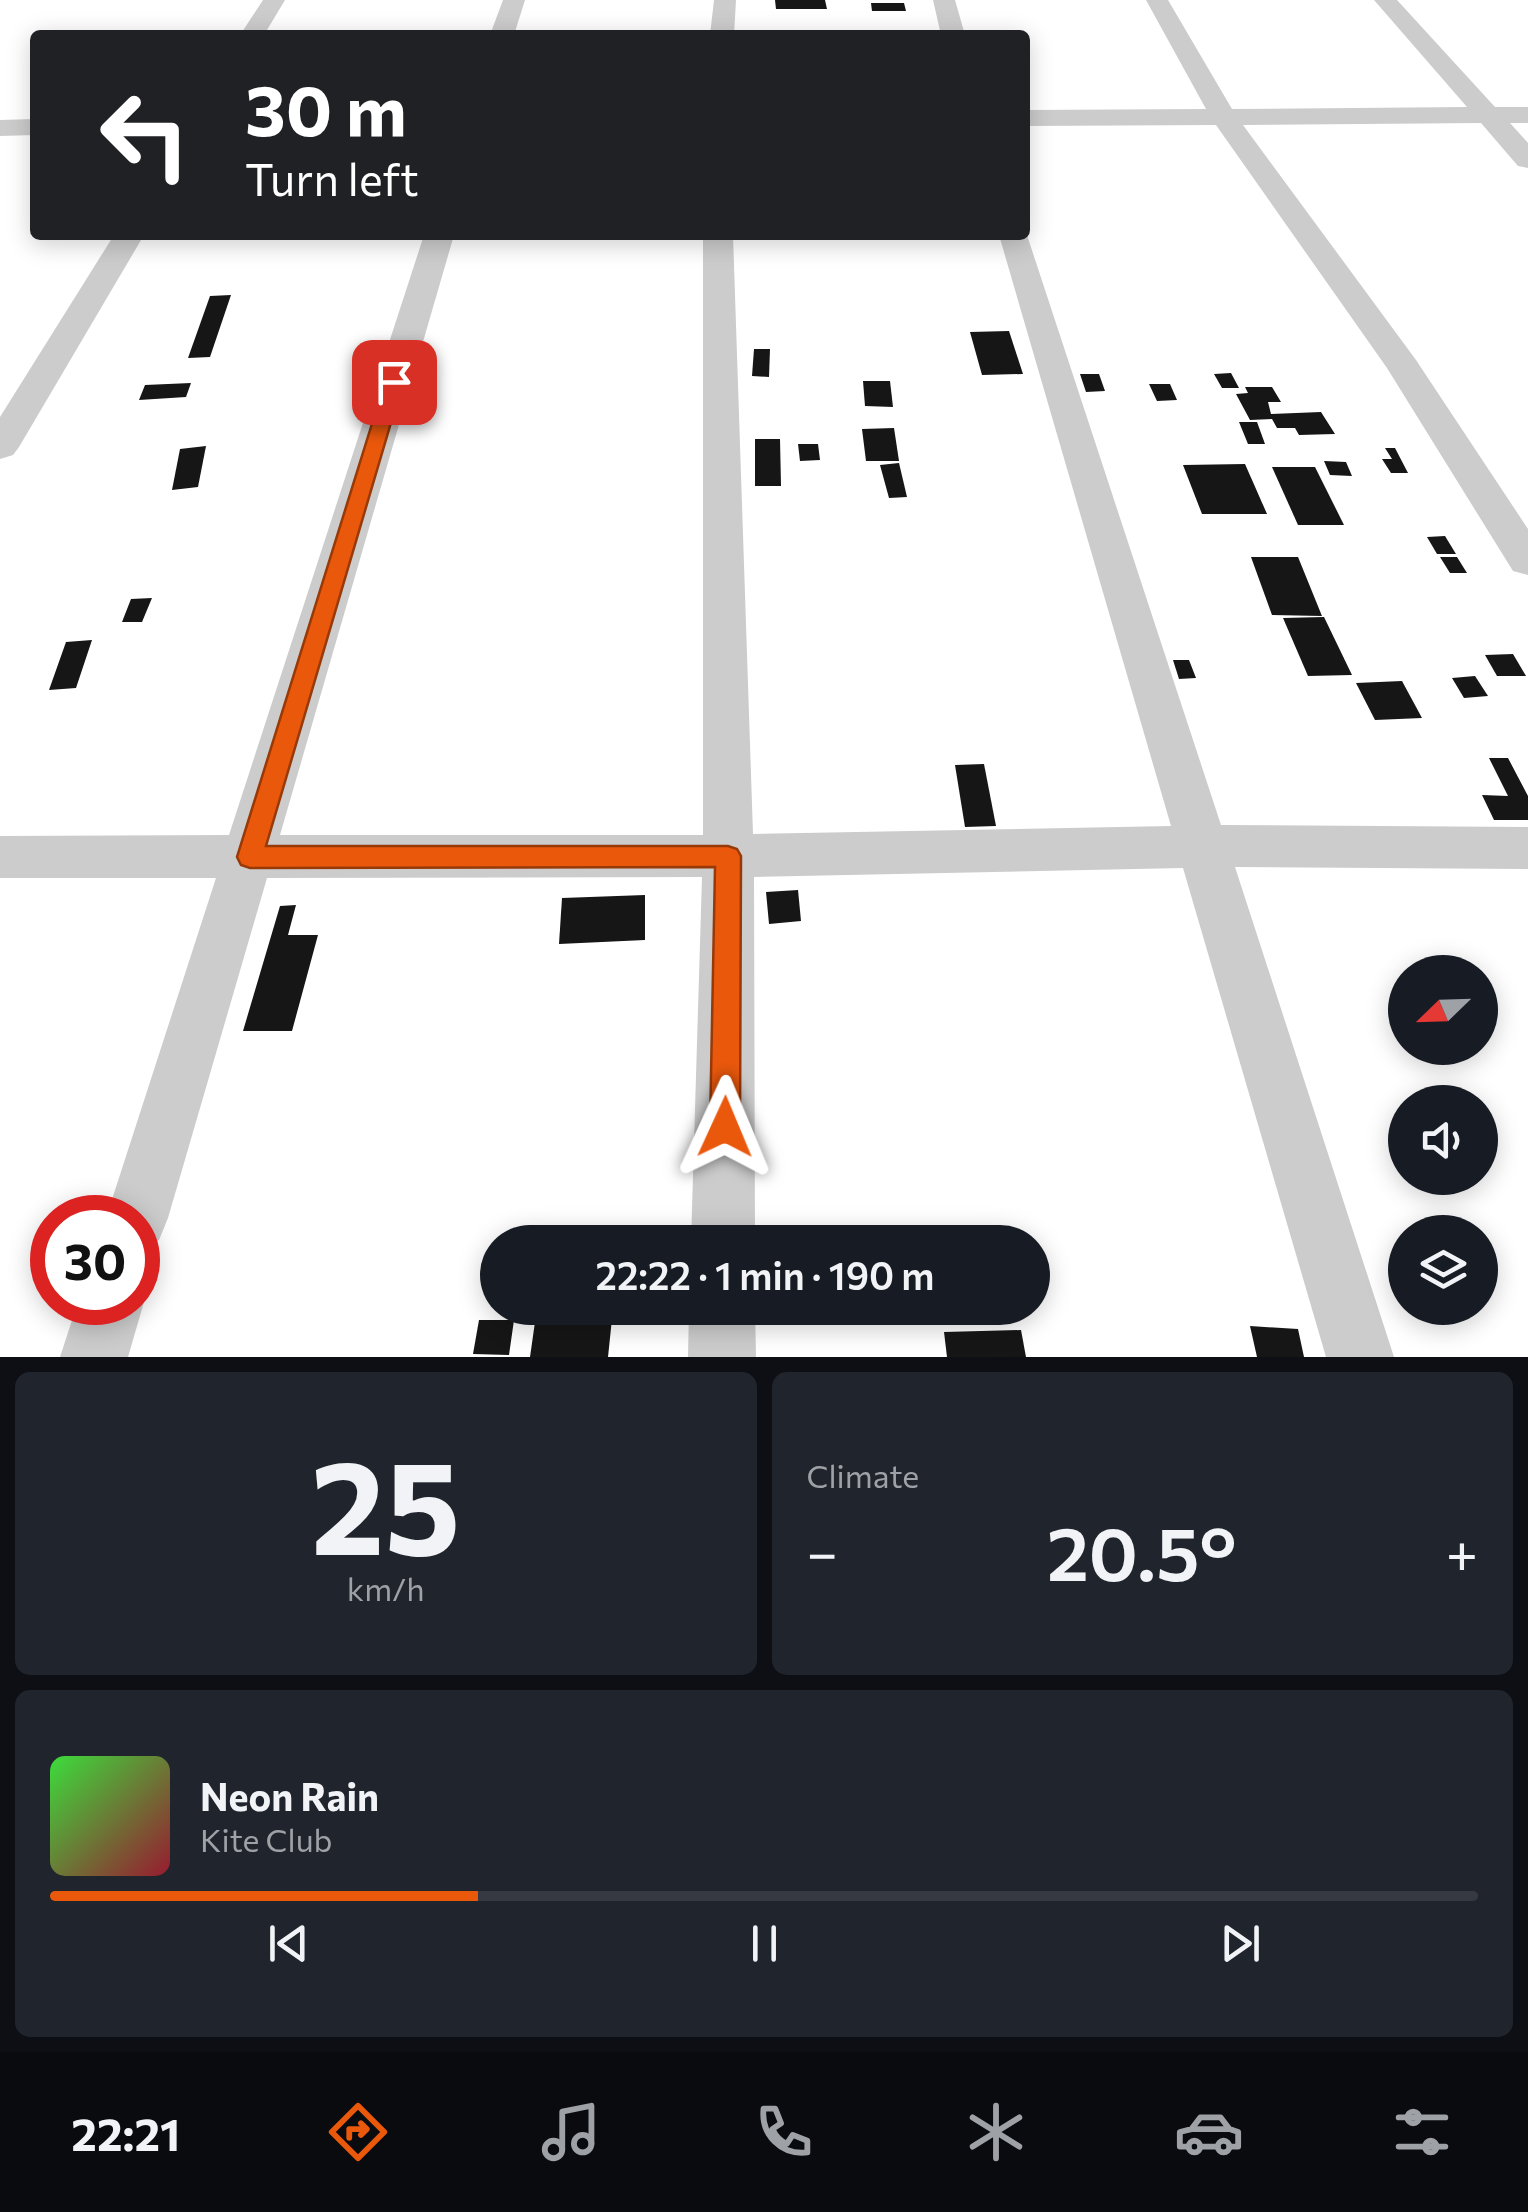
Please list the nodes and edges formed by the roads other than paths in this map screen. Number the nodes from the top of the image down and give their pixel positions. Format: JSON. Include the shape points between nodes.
{"nodes":[{"id":1,"x":274,"y":0,"type":"edge"},
{"id":2,"x":514,"y":0,"type":"edge"},
{"id":3,"x":725,"y":0,"type":"edge"},
{"id":4,"x":944,"y":0,"type":"edge"},
{"id":5,"x":1157,"y":0,"type":"edge"},
{"id":6,"x":1385,"y":0,"type":"edge"},
{"id":7,"x":255,"y":30,"type":"edge"},
{"id":8,"x":504,"y":30,"type":"edge"},
{"id":9,"x":722,"y":30,"type":"edge"},
{"id":10,"x":953,"y":30,"type":"edge"},
{"id":11,"x":1528,"y":115,"type":"edge"},
{"id":12,"x":1484,"y":116,"type":"junction"},
{"id":13,"x":1224,"y":117,"type":"junction"},
{"id":14,"x":1030,"y":118,"type":"edge"},
{"id":15,"x":30,"y":127,"type":"edge"},
{"id":16,"x":0,"y":128,"type":"edge"},
{"id":17,"x":1528,"y":160,"type":"edge"},
{"id":18,"x":126,"y":240,"type":"edge"},
{"id":19,"x":436,"y":240,"type":"edge"},
{"id":20,"x":718,"y":240,"type":"edge"},
{"id":21,"x":1016,"y":240,"type":"edge"},
{"id":22,"x":0,"y":447,"type":"edge"},
{"id":23,"x":1528,"y":561,"type":"edge"},
{"id":24,"x":1204,"y":846,"type":"junction"},
{"id":25,"x":1528,"y":848,"type":"edge"},
{"id":26,"x":0,"y":856,"type":"edge"},
{"id":27,"x":728,"y":856,"type":"junction"},
{"id":28,"x":250,"y":857,"type":"junction"},
{"id":29,"x":145,"y":1195,"type":"edge"},
{"id":30,"x":723,"y":1225,"type":"edge"},
{"id":31,"x":104,"y":1325,"type":"edge"},
{"id":32,"x":722,"y":1325,"type":"edge"},
{"id":33,"x":94,"y":1357,"type":"edge"},
{"id":34,"x":722,"y":1357,"type":"edge"},
{"id":35,"x":1360,"y":1357,"type":"edge"}],
"edges":[{"from":1,"to":7,"type":"street"},
{"from":2,"to":8,"type":"street"},
{"from":3,"to":9,"type":"street"},
{"from":4,"to":10,"type":"street"},
{"from":5,"to":13,"type":"street"},
{"from":6,"to":12,"type":"street"},
{"from":11,"to":12,"type":"street"},
{"from":12,"to":13,"type":"street"},
{"from":12,"to":17,"type":"street"},
{"from":13,"to":14,"type":"street"},
{"from":13,"to":23,"type":"street","via":[[1404,367]]},
{"from":15,"to":16,"type":"street"},
{"from":18,"to":22,"type":"street"},
{"from":19,"to":28,"type":"street"},
{"from":20,"to":27,"type":"street"},
{"from":21,"to":24,"type":"street"},
{"from":24,"to":25,"type":"street"},
{"from":24,"to":27,"type":"street"},
{"from":24,"to":35,"type":"street"},
{"from":26,"to":28,"type":"street"},
{"from":27,"to":28,"type":"street"},
{"from":27,"to":30,"type":"street"},
{"from":28,"to":29,"type":"street"},
{"from":31,"to":33,"type":"street"},
{"from":32,"to":34,"type":"street"}]}
